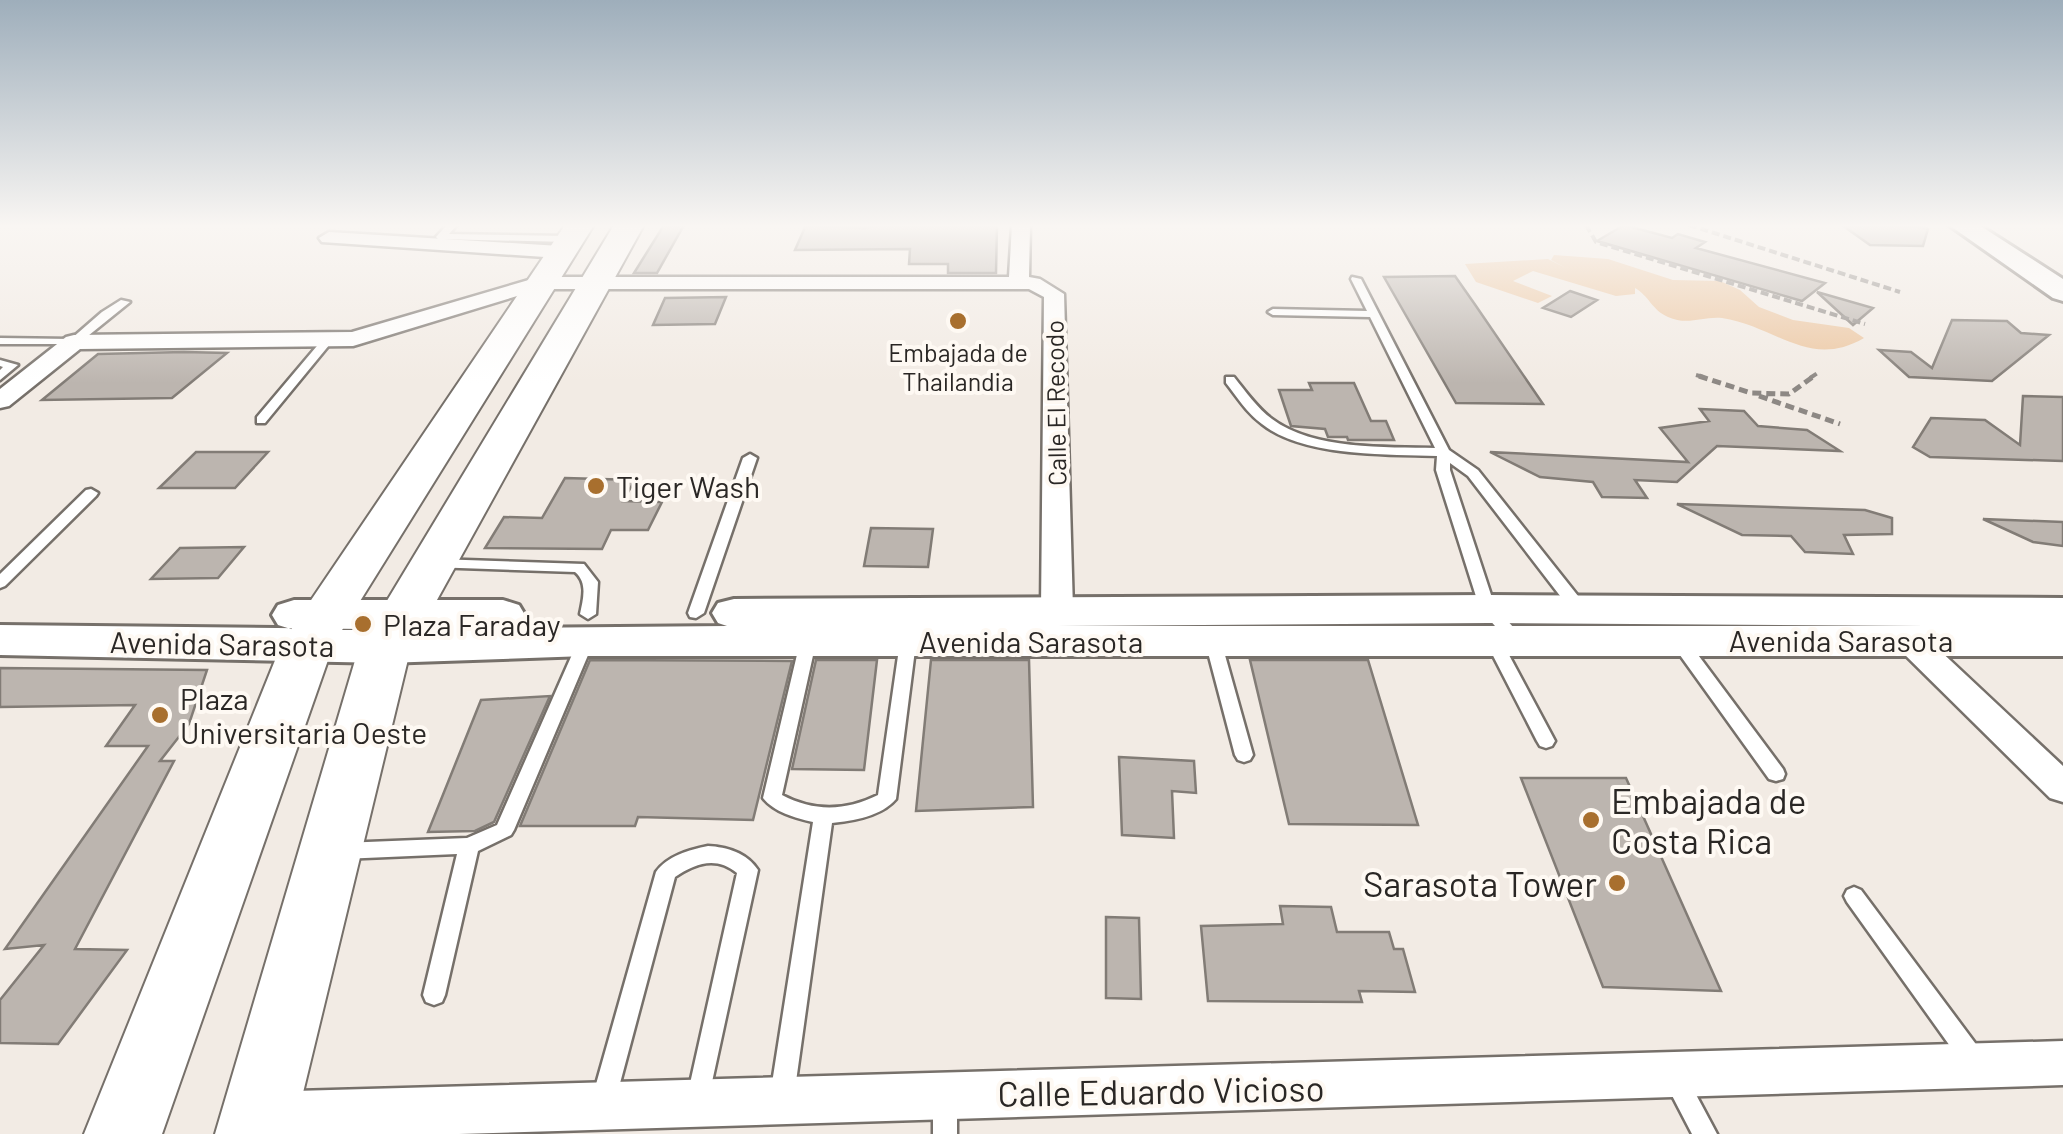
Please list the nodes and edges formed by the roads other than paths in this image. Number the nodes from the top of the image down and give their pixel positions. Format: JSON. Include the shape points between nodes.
{"nodes":[{"id":1,"x":488,"y":278,"type":"edge"},
{"id":2,"x":532,"y":278,"type":"edge"},
{"id":3,"x":589,"y":278,"type":"edge"},
{"id":4,"x":597,"y":278,"type":"edge"},
{"id":5,"x":1019,"y":278,"type":"edge"},
{"id":6,"x":2042,"y":278,"type":"edge"},
{"id":7,"x":1356,"y":279,"type":"dead end"},
{"id":8,"x":1019,"y":282,"type":"junction"},
{"id":9,"x":594,"y":283,"type":"junction"},
{"id":10,"x":2063,"y":292,"type":"edge"},
{"id":11,"x":125,"y":302,"type":"dead end"},
{"id":12,"x":1273,"y":312,"type":"dead end"},
{"id":13,"x":1374,"y":314,"type":"junction"},
{"id":14,"x":0,"y":341,"type":"edge"},
{"id":15,"x":74,"y":342,"type":"junction"},
{"id":16,"x":326,"y":342,"type":"junction"},
{"id":17,"x":0,"y":364,"type":"edge"},
{"id":18,"x":0,"y":376,"type":"edge"},
{"id":19,"x":1230,"y":380,"type":"dead end"},
{"id":20,"x":0,"y":401,"type":"edge"},
{"id":21,"x":261,"y":420,"type":"dead end"},
{"id":22,"x":1444,"y":452,"type":"junction"},
{"id":23,"x":750,"y":458,"type":"dead end"},
{"id":24,"x":91,"y":494,"type":"dead end"},
{"id":25,"x":0,"y":584,"type":"edge"},
{"id":26,"x":407,"y":609,"type":"junction"},
{"id":27,"x":1058,"y":610,"type":"junction"},
{"id":28,"x":2063,"y":612,"type":"edge"},
{"id":29,"x":696,"y":613,"type":"junction"},
{"id":30,"x":0,"y":614,"type":"edge"},
{"id":31,"x":1582,"y":625,"type":"junction"},
{"id":32,"x":587,"y":628,"type":"junction"},
{"id":33,"x":318,"y":629,"type":"junction"},
{"id":34,"x":1501,"y":631,"type":"junction"},
{"id":35,"x":1908,"y":639,"type":"junction"},
{"id":36,"x":0,"y":640,"type":"edge"},
{"id":37,"x":1678,"y":640,"type":"junction"},
{"id":38,"x":1212,"y":641,"type":"junction"},
{"id":39,"x":2063,"y":641,"type":"edge"},
{"id":40,"x":808,"y":642,"type":"junction"},
{"id":41,"x":908,"y":642,"type":"junction"},
{"id":42,"x":1546,"y":741,"type":"dead end"},
{"id":43,"x":1244,"y":755,"type":"dead end"},
{"id":44,"x":1776,"y":774,"type":"dead end"},
{"id":45,"x":2059,"y":779,"type":"edge"},
{"id":46,"x":823,"y":817,"type":"junction"},
{"id":47,"x":469,"y":846,"type":"junction"},
{"id":48,"x":328,"y":852,"type":"junction"},
{"id":49,"x":1854,"y":896,"type":"dead end"},
{"id":50,"x":434,"y":994,"type":"dead end"},
{"id":51,"x":2063,"y":1063,"type":"edge"},
{"id":52,"x":1978,"y":1066,"type":"junction"},
{"id":53,"x":1676,"y":1079,"type":"junction"},
{"id":54,"x":782,"y":1100,"type":"junction"},
{"id":55,"x":698,"y":1102,"type":"junction"},
{"id":56,"x":602,"y":1106,"type":"junction"},
{"id":57,"x":945,"y":1114,"type":"edge"},
{"id":58,"x":256,"y":1125,"type":"edge"},
{"id":59,"x":123,"y":1134,"type":"edge"},
{"id":60,"x":1705,"y":1134,"type":"edge"}],
"edges":[{"from":1,"to":16,"type":"street","via":[[382,333]]},
{"from":2,"to":33,"type":"main road"},
{"from":3,"to":9,"type":"street","name":"Calle El Recodo"},
{"from":4,"to":9,"type":"main road"},
{"from":5,"to":8,"type":"street"},
{"from":6,"to":10,"type":"main road"},
{"from":7,"to":13,"type":"lane"},
{"from":8,"to":9,"type":"street","name":"Calle El Recodo"},
{"from":8,"to":27,"type":"street","name":"Calle El Recodo","via":[[1054,294]]},
{"from":9,"to":26,"type":"main road"},
{"from":11,"to":15,"type":"lane"},
{"from":12,"to":13,"type":"lane"},
{"from":13,"to":22,"type":"lane"},
{"from":14,"to":15,"type":"lane"},
{"from":15,"to":16,"type":"street"},
{"from":15,"to":20,"type":"street"},
{"from":16,"to":21,"type":"lane"},
{"from":17,"to":18,"type":"lane","via":[[12,365]]},
{"from":19,"to":22,"type":"lane","via":[[1270,424],[1308,439],[1347,450]]},
{"from":22,"to":31,"type":"lane","via":[[1473,473]]},
{"from":22,"to":34,"type":"lane","via":[[1443,470]]},
{"from":23,"to":29,"type":"lane"},
{"from":24,"to":25,"type":"lane"},
{"from":26,"to":32,"type":"main road","name":"Avenida Sarasota"},
{"from":26,"to":32,"type":"lane","via":[[579,567],[592,582]]},
{"from":26,"to":33,"type":"main road","name":"Avenida Sarasota"},
{"from":26,"to":48,"type":"main road"},
{"from":27,"to":29,"type":"main road","name":"Avenida Sarasota"},
{"from":27,"to":34,"type":"main road","name":"Avenida Sarasota"},
{"from":28,"to":31,"type":"main road","name":"Avenida Sarasota"},
{"from":29,"to":32,"type":"main road","name":"Avenida Sarasota"},
{"from":30,"to":33,"type":"main road","name":"Avenida Sarasota"},
{"from":31,"to":34,"type":"main road","name":"Avenida Sarasota"},
{"from":31,"to":37,"type":"main road","name":"Avenida Sarasota"},
{"from":32,"to":40,"type":"main road","name":"Avenida Sarasota"},
{"from":32,"to":47,"type":"lane","via":[[504,830]]},
{"from":33,"to":36,"type":"main road","name":"Avenida Sarasota"},
{"from":33,"to":59,"type":"main road"},
{"from":34,"to":38,"type":"main road","name":"Avenida Sarasota"},
{"from":34,"to":42,"type":"lane"},
{"from":35,"to":37,"type":"main road","name":"Avenida Sarasota"},
{"from":35,"to":39,"type":"main road","name":"Avenida Sarasota"},
{"from":35,"to":45,"type":"street"},
{"from":37,"to":44,"type":"lane"},
{"from":38,"to":41,"type":"main road","name":"Avenida Sarasota"},
{"from":38,"to":43,"type":"lane"},
{"from":40,"to":41,"type":"main road","name":"Avenida Sarasota"},
{"from":40,"to":46,"type":"lane","via":[[772,798],[794,812]]},
{"from":41,"to":46,"type":"lane","via":[[887,799]]},
{"from":46,"to":54,"type":"lane"},
{"from":47,"to":48,"type":"lane"},
{"from":47,"to":50,"type":"lane"},
{"from":48,"to":58,"type":"main road"},
{"from":49,"to":52,"type":"lane"},
{"from":51,"to":52,"type":"street","name":"Calle Eduardo Vicioso"},
{"from":52,"to":53,"type":"street","name":"Calle Eduardo Vicioso"},
{"from":53,"to":57,"type":"street","name":"Calle Eduardo Vicioso"},
{"from":53,"to":60,"type":"lane"},
{"from":54,"to":55,"type":"street","name":"Calle Eduardo Vicioso"},
{"from":54,"to":57,"type":"street","name":"Calle Eduardo Vicioso"},
{"from":55,"to":56,"type":"street","name":"Calle Eduardo Vicioso"},
{"from":55,"to":56,"type":"lane","via":[[748,870],[711,853],[666,872]]},
{"from":56,"to":58,"type":"street","name":"Calle Eduardo Vicioso"}]}
